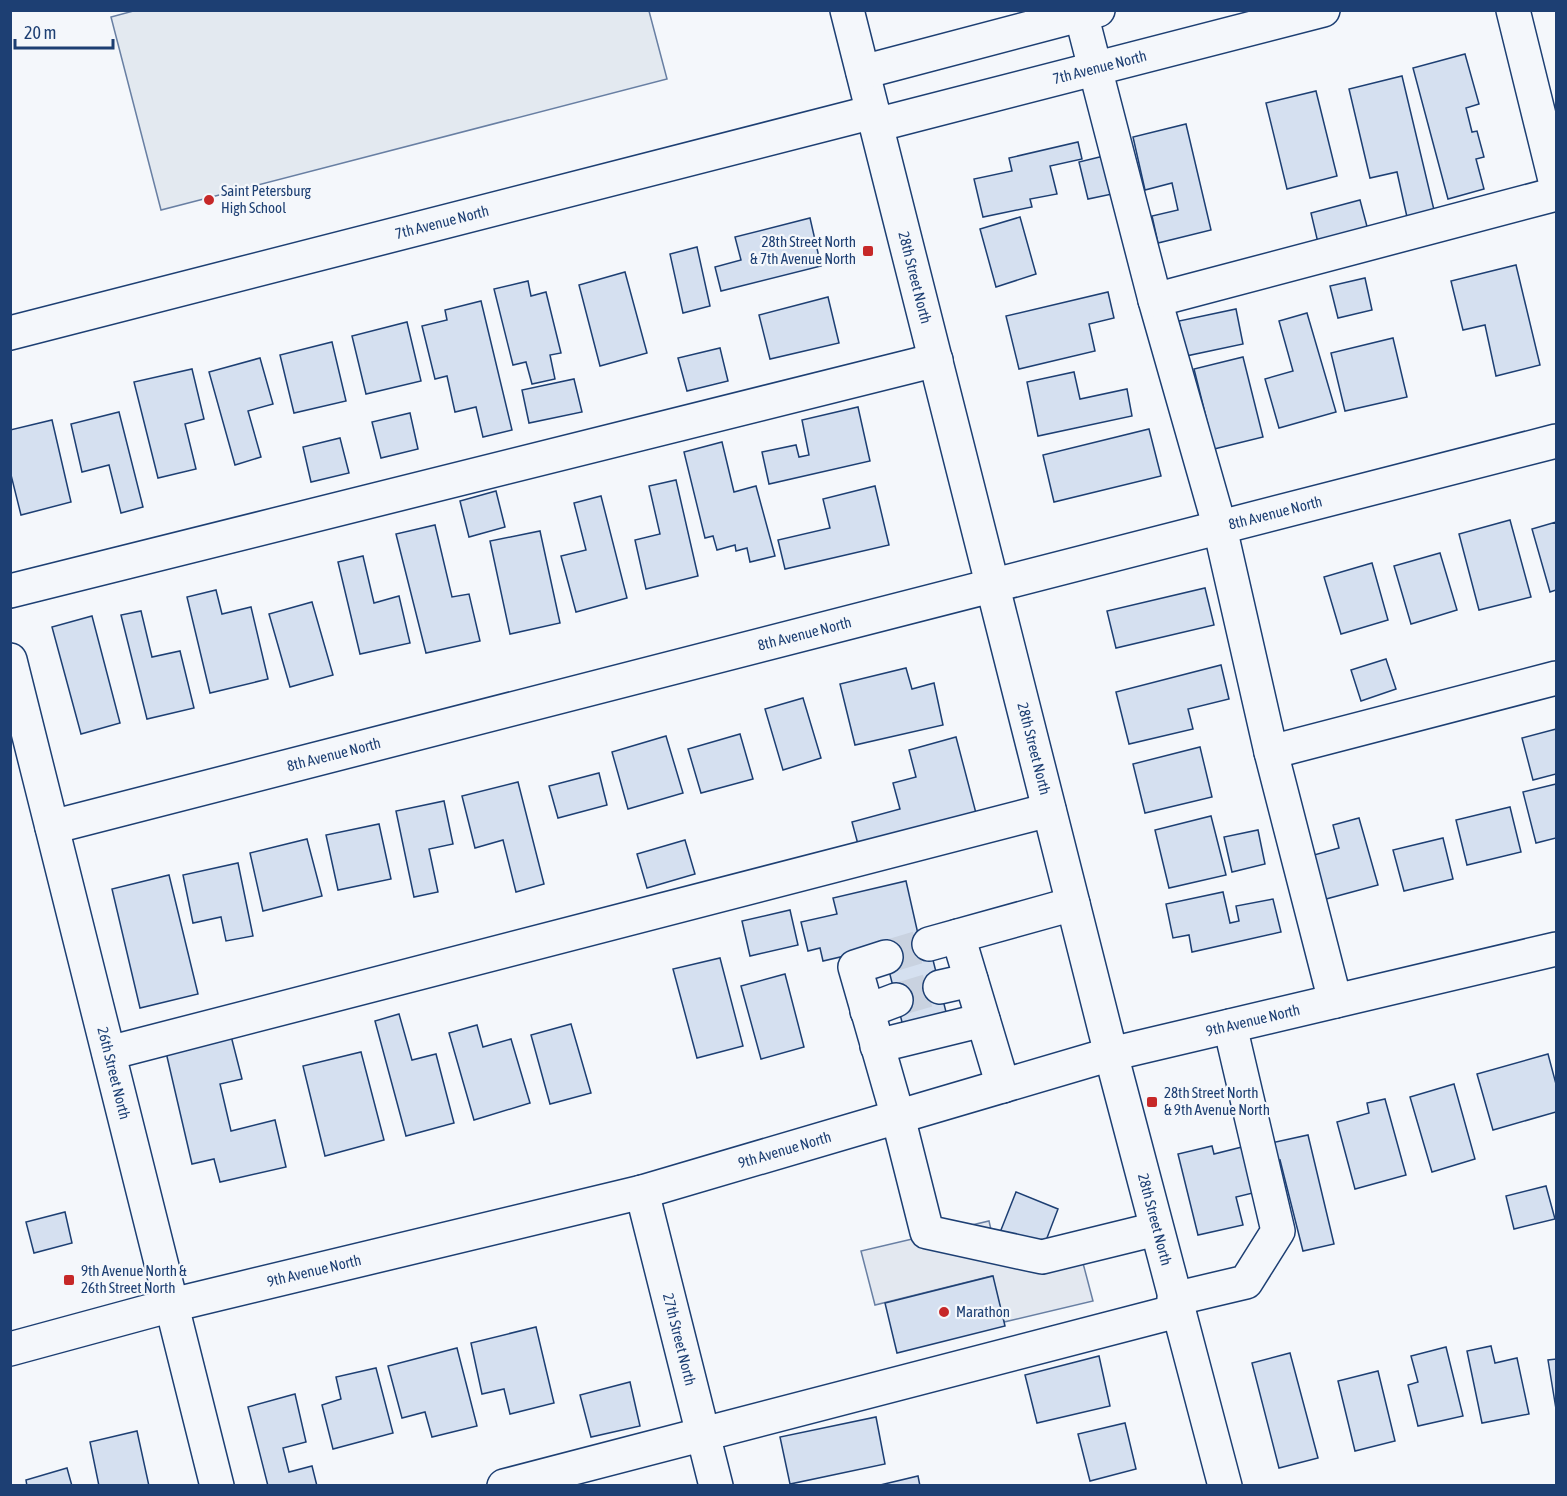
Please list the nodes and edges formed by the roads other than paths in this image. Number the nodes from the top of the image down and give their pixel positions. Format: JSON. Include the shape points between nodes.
{"nodes":[{"id":1,"x":847,"y":10,"type":"edge"},
{"id":2,"x":1323,"y":10,"type":"edge"},
{"id":3,"x":1513,"y":10,"type":"edge"},
{"id":4,"x":1086,"y":12,"type":"edge"},
{"id":5,"x":1095,"y":69,"type":"junction"},
{"id":6,"x":863,"y":72,"type":"junction"},
{"id":7,"x":874,"y":119,"type":"junction"},
{"id":8,"x":1557,"y":184,"type":"edge"},
{"id":9,"x":1557,"y":194,"type":"edge"},
{"id":10,"x":1155,"y":300,"type":"junction"},
{"id":11,"x":10,"y":333,"type":"edge"},
{"id":12,"x":936,"y":360,"type":"junction"},
{"id":13,"x":1557,"y":441,"type":"edge"},
{"id":14,"x":1220,"y":528,"type":"junction"},
{"id":15,"x":994,"y":586,"type":"junction"},
{"id":16,"x":10,"y":591,"type":"edge"},
{"id":17,"x":10,"y":660,"type":"edge"},
{"id":18,"x":1557,"y":678,"type":"edge"},
{"id":19,"x":1270,"y":752,"type":"junction"},
{"id":20,"x":1049,"y":810,"type":"junction"},
{"id":21,"x":52,"y":827,"type":"junction"},
{"id":22,"x":1073,"y":904,"type":"junction"},
{"id":23,"x":1557,"y":949,"type":"edge"},
{"id":24,"x":886,"y":957,"type":"tunnel mouth"},
{"id":25,"x":971,"y":980,"type":"junction"},
{"id":26,"x":940,"y":987,"type":"tunnel mouth"},
{"id":27,"x":1335,"y":1001,"type":"junction"},
{"id":28,"x":983,"y":1020,"type":"junction"},
{"id":29,"x":1230,"y":1026,"type":"junction"},
{"id":30,"x":877,"y":1046,"type":"junction"},
{"id":31,"x":109,"y":1053,"type":"junction"},
{"id":32,"x":1111,"y":1054,"type":"junction"},
{"id":33,"x":1003,"y":1086,"type":"junction"},
{"id":34,"x":898,"y":1117,"type":"junction"},
{"id":35,"x":642,"y":1192,"type":"junction"},
{"id":36,"x":1156,"y":1229,"type":"junction"},
{"id":37,"x":172,"y":1305,"type":"junction"},
{"id":38,"x":1176,"y":1305,"type":"junction"},
{"id":39,"x":10,"y":1349,"type":"edge"},
{"id":40,"x":704,"y":1435,"type":"junction"},
{"id":41,"x":217,"y":1485,"type":"edge"},
{"id":42,"x":504,"y":1485,"type":"edge"},
{"id":43,"x":716,"y":1485,"type":"edge"},
{"id":44,"x":1225,"y":1485,"type":"edge"}],
"edges":[{"from":1,"to":6,"type":"street","name":"28th Street North"},
{"from":2,"to":5,"type":"street","name":"7th Avenue North"},
{"from":3,"to":8,"type":"street"},
{"from":4,"to":5,"type":"street"},
{"from":4,"to":6,"type":"street"},
{"from":5,"to":7,"type":"street","name":"7th Avenue North"},
{"from":5,"to":10,"type":"street"},
{"from":6,"to":7,"type":"street","name":"28th Street North"},
{"from":7,"to":11,"type":"street","name":"7th Avenue North"},
{"from":7,"to":12,"type":"street","name":"28th Street North"},
{"from":9,"to":10,"type":"street"},
{"from":10,"to":14,"type":"street"},
{"from":12,"to":15,"type":"street","name":"28th Street North"},
{"from":12,"to":16,"type":"street"},
{"from":13,"to":14,"type":"street","name":"8th Avenue North"},
{"from":14,"to":15,"type":"street","name":"8th Avenue North"},
{"from":14,"to":19,"type":"street"},
{"from":15,"to":20,"type":"street","name":"28th Street North"},
{"from":15,"to":21,"type":"street","name":"8th Avenue North"},
{"from":17,"to":21,"type":"street","name":"26th Street North"},
{"from":18,"to":19,"type":"street"},
{"from":19,"to":27,"type":"street"},
{"from":20,"to":22,"type":"street","name":"28th Street North"},
{"from":20,"to":31,"type":"street"},
{"from":21,"to":31,"type":"street","name":"26th Street North"},
{"from":22,"to":25,"type":"street","via":[[944,940]]},
{"from":22,"to":32,"type":"street","name":"28th Street North"},
{"from":23,"to":27,"type":"street","name":"9th Avenue North"},
{"from":24,"to":30,"type":"street","via":[[855,968],[882,1005]]},
{"from":25,"to":26,"type":"street"},
{"from":25,"to":28,"type":"street"},
{"from":27,"to":29,"type":"street","name":"9th Avenue North"},
{"from":28,"to":30,"type":"street"},
{"from":28,"to":33,"type":"street"},
{"from":29,"to":32,"type":"street","name":"9th Avenue North"},
{"from":29,"to":38,"type":"street","via":[[1278,1232],[1246,1282]]},
{"from":30,"to":34,"type":"street"},
{"from":31,"to":37,"type":"street","name":"26th Street North"},
{"from":32,"to":33,"type":"street","name":"9th Avenue North"},
{"from":32,"to":36,"type":"street","name":"28th Street North"},
{"from":33,"to":34,"type":"street","name":"9th Avenue North"},
{"from":34,"to":35,"type":"street","name":"9th Avenue North"},
{"from":34,"to":36,"type":"street","via":[[927,1232],[1042,1257]]},
{"from":35,"to":37,"type":"street","name":"9th Avenue North"},
{"from":35,"to":40,"type":"street","name":"27th Street North"},
{"from":36,"to":38,"type":"street","name":"28th Street North"},
{"from":37,"to":39,"type":"street","name":"9th Avenue North"},
{"from":37,"to":41,"type":"street","name":"26th Street North"},
{"from":38,"to":40,"type":"street"},
{"from":38,"to":44,"type":"street","name":"28th Street North"},
{"from":40,"to":42,"type":"street"},
{"from":40,"to":43,"type":"street","name":"27th Street North"}]}
